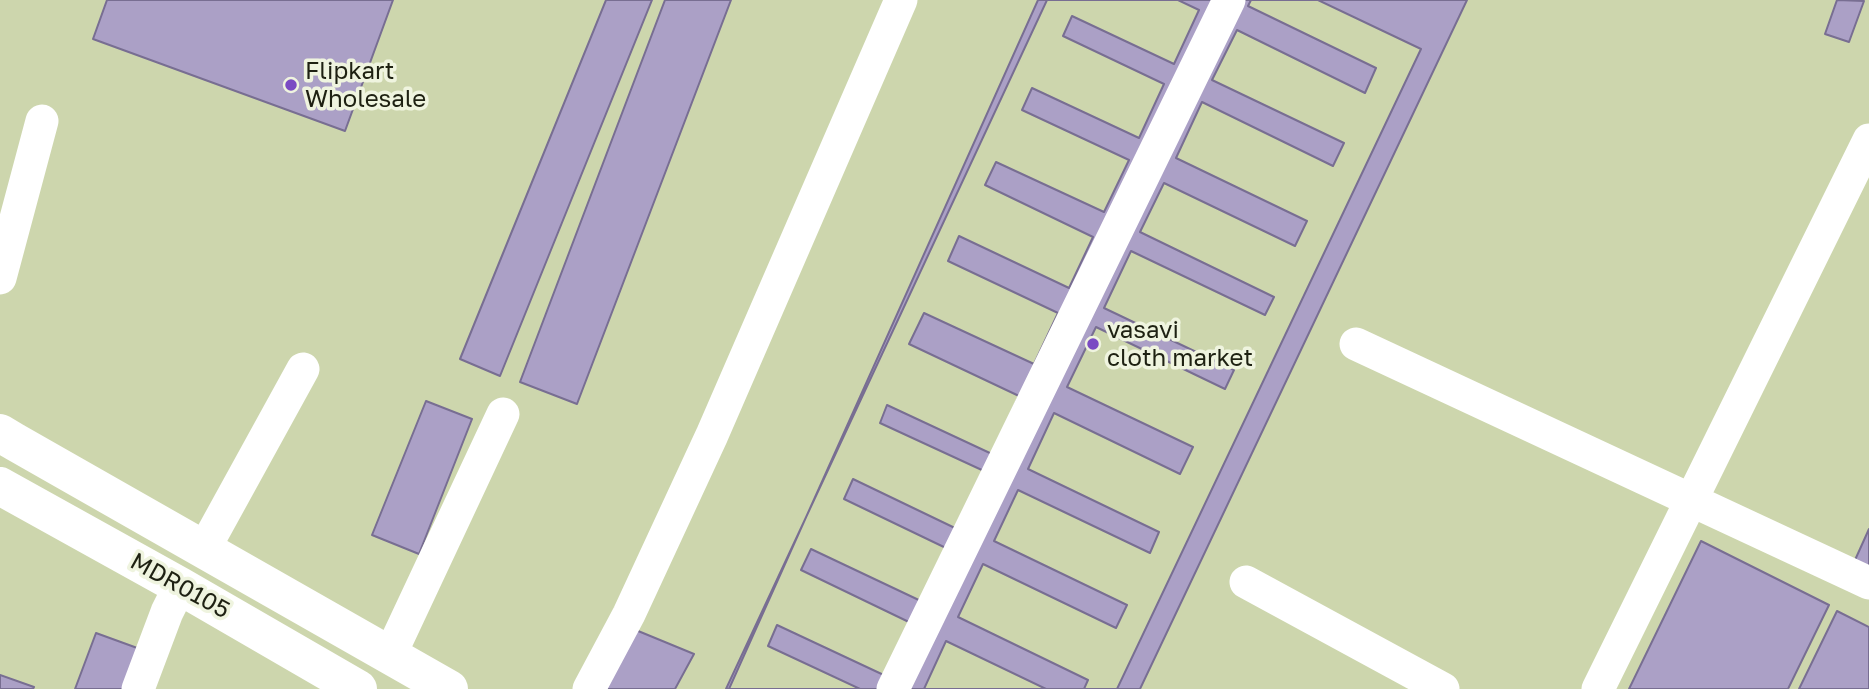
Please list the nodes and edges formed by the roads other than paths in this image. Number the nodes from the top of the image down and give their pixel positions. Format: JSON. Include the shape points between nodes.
{"nodes":[{"id":1,"x":901,"y":0,"type":"edge"},
{"id":2,"x":1229,"y":0,"type":"edge"},
{"id":3,"x":42,"y":121,"type":"dead end"},
{"id":4,"x":1869,"y":140,"type":"edge"},
{"id":5,"x":0,"y":278,"type":"edge"},
{"id":6,"x":1356,"y":344,"type":"dead end"},
{"id":7,"x":303,"y":369,"type":"dead end"},
{"id":8,"x":503,"y":414,"type":"dead end"},
{"id":9,"x":0,"y":433,"type":"edge"},
{"id":10,"x":0,"y":486,"type":"edge"},
{"id":11,"x":1691,"y":500,"type":"junction"},
{"id":12,"x":204,"y":549,"type":"junction"},
{"id":13,"x":1246,"y":582,"type":"dead end"},
{"id":14,"x":1869,"y":583,"type":"edge"},
{"id":15,"x":180,"y":586,"type":"junction"},
{"id":16,"x":390,"y":655,"type":"junction"},
{"id":17,"x":138,"y":689,"type":"edge"},
{"id":18,"x":358,"y":689,"type":"edge"},
{"id":19,"x":449,"y":689,"type":"edge"},
{"id":20,"x":589,"y":689,"type":"edge"},
{"id":21,"x":892,"y":689,"type":"edge"},
{"id":22,"x":1443,"y":689,"type":"edge"},
{"id":23,"x":1598,"y":689,"type":"edge"}],
"edges":[{"from":1,"to":20,"type":"street","via":[[712,435]]},
{"from":2,"to":21,"type":"street"},
{"from":3,"to":5,"type":"street"},
{"from":4,"to":11,"type":"street"},
{"from":6,"to":11,"type":"street"},
{"from":7,"to":12,"type":"street"},
{"from":8,"to":16,"type":"street"},
{"from":9,"to":12,"type":"main road","number":"MDR0105"},
{"from":10,"to":15,"type":"main road","name":"MDR0105"},
{"from":11,"to":14,"type":"street"},
{"from":11,"to":23,"type":"street"},
{"from":12,"to":16,"type":"main road","number":"MDR0105"},
{"from":13,"to":22,"type":"street"},
{"from":15,"to":17,"type":"street"},
{"from":15,"to":18,"type":"main road","name":"MDR0105"},
{"from":16,"to":19,"type":"main road","number":"MDR0105"}]}
